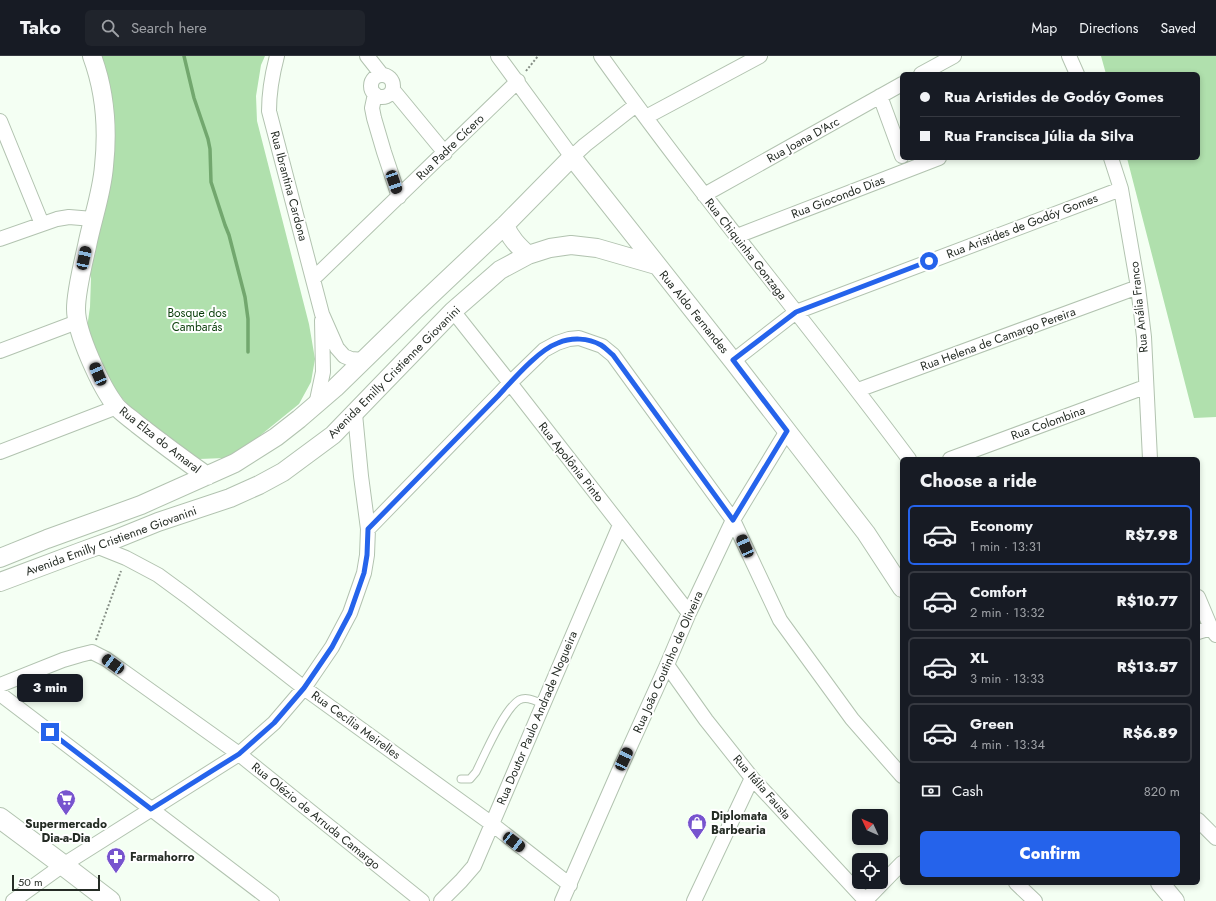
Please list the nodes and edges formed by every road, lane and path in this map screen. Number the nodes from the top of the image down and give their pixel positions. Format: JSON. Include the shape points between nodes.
{"nodes":[{"id":1,"x":92,"y":56,"type":"edge"},
{"id":2,"x":277,"y":56,"type":"edge"},
{"id":3,"x":367,"y":56,"type":"edge"},
{"id":4,"x":498,"y":56,"type":"edge"},
{"id":5,"x":538,"y":56,"type":"edge"},
{"id":6,"x":601,"y":56,"type":"edge"},
{"id":7,"x":760,"y":56,"type":"edge"},
{"id":8,"x":954,"y":56,"type":"edge"},
{"id":9,"x":1069,"y":56,"type":"edge"},
{"id":10,"x":925,"y":72,"type":"edge"},
{"id":11,"x":1076,"y":72,"type":"edge"},
{"id":12,"x":382,"y":74,"type":"junction"},
{"id":13,"x":518,"y":81,"type":"junction"},
{"id":14,"x":900,"y":85,"type":"edge"},
{"id":15,"x":393,"y":90,"type":"junction"},
{"id":16,"x":375,"y":94,"type":"junction"},
{"id":17,"x":880,"y":96,"type":"junction"},
{"id":18,"x":636,"y":105,"type":"junction"},
{"id":19,"x":646,"y":117,"type":"junction"},
{"id":20,"x":0,"y":121,"type":"edge"},
{"id":21,"x":3,"y":140,"type":"edge"},
{"id":22,"x":900,"y":150,"type":"edge"},
{"id":23,"x":444,"y":153,"type":"junction"},
{"id":24,"x":572,"y":157,"type":"junction"},
{"id":25,"x":916,"y":160,"type":"edge"},
{"id":26,"x":1112,"y":160,"type":"edge"},
{"id":27,"x":904,"y":161,"type":"edge"},
{"id":28,"x":1121,"y":189,"type":"junction"},
{"id":29,"x":704,"y":195,"type":"junction"},
{"id":30,"x":399,"y":197,"type":"junction"},
{"id":31,"x":92,"y":219,"type":"junction"},
{"id":32,"x":42,"y":224,"type":"junction"},
{"id":33,"x":505,"y":225,"type":"junction"},
{"id":34,"x":737,"y":236,"type":"junction"},
{"id":35,"x":0,"y":239,"type":"edge"},
{"id":36,"x":477,"y":252,"type":"junction"},
{"id":37,"x":528,"y":254,"type":"junction"},
{"id":38,"x":656,"y":265,"type":"junction"},
{"id":39,"x":500,"y":270,"type":"junction"},
{"id":40,"x":313,"y":279,"type":"junction"},
{"id":41,"x":1138,"y":287,"type":"junction"},
{"id":42,"x":453,"y":311,"type":"junction"},
{"id":43,"x":796,"y":312,"type":"junction"},
{"id":44,"x":322,"y":314,"type":"junction"},
{"id":45,"x":77,"y":322,"type":"junction"},
{"id":46,"x":0,"y":351,"type":"edge"},
{"id":47,"x":364,"y":360,"type":"junction"},
{"id":48,"x":733,"y":360,"type":"junction"},
{"id":49,"x":510,"y":383,"type":"junction"},
{"id":50,"x":1145,"y":387,"type":"junction"},
{"id":51,"x":858,"y":390,"type":"junction"},
{"id":52,"x":316,"y":405,"type":"junction"},
{"id":53,"x":117,"y":407,"type":"junction"},
{"id":54,"x":355,"y":414,"type":"junction"},
{"id":55,"x":787,"y":431,"type":"junction"},
{"id":56,"x":0,"y":452,"type":"edge"},
{"id":57,"x":908,"y":457,"type":"edge"},
{"id":58,"x":955,"y":457,"type":"edge"},
{"id":59,"x":1150,"y":457,"type":"edge"},
{"id":60,"x":207,"y":476,"type":"junction"},
{"id":61,"x":733,"y":520,"type":"junction"},
{"id":62,"x":620,"y":525,"type":"junction"},
{"id":63,"x":368,"y":529,"type":"junction"},
{"id":64,"x":72,"y":531,"type":"junction"},
{"id":65,"x":47,"y":539,"type":"junction"},
{"id":66,"x":88,"y":549,"type":"junction"},
{"id":67,"x":121,"y":551,"type":"junction"},
{"id":68,"x":0,"y":558,"type":"edge"},
{"id":69,"x":54,"y":562,"type":"junction"},
{"id":70,"x":0,"y":582,"type":"edge"},
{"id":71,"x":900,"y":585,"type":"edge"},
{"id":72,"x":1200,"y":604,"type":"edge"},
{"id":73,"x":689,"y":613,"type":"junction"},
{"id":74,"x":1208,"y":631,"type":"edge"},
{"id":75,"x":92,"y":652,"type":"junction"},
{"id":76,"x":667,"y":665,"type":"junction"},
{"id":77,"x":0,"y":685,"type":"edge"},
{"id":78,"x":304,"y":688,"type":"junction"},
{"id":79,"x":0,"y":694,"type":"edge"},
{"id":80,"x":543,"y":704,"type":"junction"},
{"id":81,"x":239,"y":754,"type":"junction"},
{"id":82,"x":900,"y":774,"type":"edge"},
{"id":83,"x":752,"y":778,"type":"junction"},
{"id":84,"x":461,"y":779,"type":"dead end"},
{"id":85,"x":151,"y":809,"type":"junction"},
{"id":86,"x":0,"y":818,"type":"edge"},
{"id":87,"x":1200,"y":822,"type":"edge"},
{"id":88,"x":492,"y":824,"type":"junction"},
{"id":89,"x":1216,"y":838,"type":"edge"},
{"id":90,"x":64,"y":864,"type":"junction"},
{"id":91,"x":900,"y":865,"type":"edge"},
{"id":92,"x":570,"y":885,"type":"junction"},
{"id":93,"x":1018,"y":885,"type":"edge"},
{"id":94,"x":1162,"y":885,"type":"edge"},
{"id":95,"x":13,"y":901,"type":"edge"},
{"id":96,"x":110,"y":901,"type":"edge"},
{"id":97,"x":272,"y":901,"type":"edge"},
{"id":98,"x":422,"y":901,"type":"edge"},
{"id":99,"x":440,"y":901,"type":"edge"},
{"id":100,"x":562,"y":901,"type":"edge"},
{"id":101,"x":694,"y":901,"type":"edge"},
{"id":102,"x":866,"y":901,"type":"edge"},
{"id":103,"x":1035,"y":901,"type":"edge"},
{"id":104,"x":1175,"y":901,"type":"edge"}],
"edges":[{"from":1,"to":31,"type":"street","name":"Rua Elza do Amaral","via":[[103,95],[105,140],[104,167]]},
{"from":2,"to":40,"type":"street","name":"Rua Ibrantina Cardona","via":[[271,76],[269,111]]},
{"from":3,"to":12,"type":"street"},
{"from":4,"to":13,"type":"street","name":"Rua Aldo Fernandes"},
{"from":5,"to":13,"type":"path"},
{"from":6,"to":18,"type":"street","name":"Rua Chiquinha Gonzaga"},
{"from":7,"to":19,"type":"street"},
{"from":8,"to":10,"type":"street"},
{"from":9,"to":11,"type":"street"},
{"from":12,"to":15,"type":"street","via":[[389,76],[394,86]]},
{"from":12,"to":16,"type":"street","via":[[372,81],[371,88]]},
{"from":13,"to":23,"type":"street","name":"Rua Padre Cícero"},
{"from":13,"to":24,"type":"street","name":"Rua Aldo Fernandes"},
{"from":14,"to":17,"type":"street","name":"Rua Joana D'Arc"},
{"from":15,"to":16,"type":"street","via":[[385,97]]},
{"from":15,"to":23,"type":"street"},
{"from":16,"to":30,"type":"street","via":[[372,108],[374,118]]},
{"from":17,"to":22,"type":"street"},
{"from":17,"to":29,"type":"street","name":"Rua Joana D'Arc"},
{"from":18,"to":19,"type":"street","name":"Rua Chiquinha Gonzaga"},
{"from":18,"to":24,"type":"street"},
{"from":19,"to":29,"type":"street","name":"Rua Chiquinha Gonzaga"},
{"from":20,"to":21,"type":"street"},
{"from":21,"to":32,"type":"street"},
{"from":23,"to":30,"type":"street","name":"Rua Padre Cícero"},
{"from":24,"to":33,"type":"street","name":"Avenida Emilly Cristienne Giovanini"},
{"from":24,"to":38,"type":"street","name":"Rua Aldo Fernandes"},
{"from":25,"to":27,"type":"street","name":"Rua Giocondo Dias"},
{"from":26,"to":28,"type":"street","name":"Rua Anália Franco"},
{"from":27,"to":34,"type":"street","name":"Rua Giocondo Dias"},
{"from":28,"to":41,"type":"street","name":"Rua Anália Franco"},
{"from":28,"to":43,"type":"street","name":"Rua Aristides de Godóy Gomes"},
{"from":29,"to":34,"type":"street","name":"Rua Chiquinha Gonzaga"},
{"from":30,"to":40,"type":"street","name":"Rua Padre Cícero"},
{"from":31,"to":32,"type":"street","via":[[70,217]]},
{"from":31,"to":45,"type":"street","name":"Rua Elza do Amaral","via":[[77,296]]},
{"from":32,"to":35,"type":"street"},
{"from":33,"to":36,"type":"street","name":"Avenida Emilly Cristienne Giovanini"},
{"from":33,"to":37,"type":"street","via":[[514,242]]},
{"from":34,"to":43,"type":"street","name":"Rua Chiquinha Gonzaga"},
{"from":36,"to":39,"type":"street","via":[[490,252]]},
{"from":36,"to":47,"type":"street","name":"Avenida Emilly Cristienne Giovanini"},
{"from":37,"to":38,"type":"street","name":"Avenida Emilly Cristienne Giovanini","via":[[571,245],[597,248]]},
{"from":37,"to":39,"type":"street","name":"Avenida Emilly Cristienne Giovanini"},
{"from":38,"to":48,"type":"street","name":"Rua Aldo Fernandes"},
{"from":39,"to":42,"type":"street","name":"Avenida Emilly Cristienne Giovanini"},
{"from":40,"to":44,"type":"street","name":"Rua Ibrantina Cardona"},
{"from":41,"to":50,"type":"street","name":"Rua Anália Franco","via":[[1144,337]]},
{"from":41,"to":51,"type":"street","name":"Rua Helena de Camargo Pereira"},
{"from":42,"to":49,"type":"street","name":"Rua Apolônia Pinto"},
{"from":42,"to":54,"type":"street","name":"Avenida Emilly Cristienne Giovanini"},
{"from":43,"to":48,"type":"street","name":"Rua Aristides de Godóy Gomes"},
{"from":43,"to":51,"type":"street","name":"Rua Chiquinha Gonzaga"},
{"from":44,"to":47,"type":"street","name":"Rua Ibrantina Cardona","via":[[337,348],[344,356]]},
{"from":44,"to":52,"type":"street","name":"Rua Ibrantina Cardona","via":[[322,372]]},
{"from":45,"to":46,"type":"street"},
{"from":45,"to":53,"type":"street","name":"Rua Elza do Amaral","via":[[105,389]]},
{"from":47,"to":52,"type":"street","name":"Avenida Emilly Cristienne Giovanini"},
{"from":48,"to":55,"type":"street","name":"Rua Aldo Fernandes"},
{"from":49,"to":61,"type":"street","via":[[544,350],[557,343],[579,338],[602,346],[613,355]]},
{"from":49,"to":62,"type":"street","name":"Rua Apolônia Pinto"},
{"from":49,"to":63,"type":"street"},
{"from":50,"to":58,"type":"street","name":"Rua Colombina"},
{"from":50,"to":59,"type":"street","name":"Rua Anália Franco"},
{"from":51,"to":57,"type":"street","name":"Rua Chiquinha Gonzaga"},
{"from":52,"to":60,"type":"street","name":"Avenida Emilly Cristienne Giovanini","via":[[276,437],[235,463]]},
{"from":53,"to":56,"type":"street"},
{"from":53,"to":60,"type":"street","name":"Rua Elza do Amaral"},
{"from":54,"to":63,"type":"street"},
{"from":54,"to":67,"type":"street","name":"Avenida Emilly Cristienne Giovanini","via":[[307,455],[265,482],[230,498],[158,522]]},
{"from":55,"to":61,"type":"street","name":"Rua João Coutinho de Oliveira"},
{"from":55,"to":71,"type":"street","name":"Rua Aldo Fernandes","via":[[866,533]]},
{"from":60,"to":64,"type":"street","name":"Avenida Emilly Cristienne Giovanini"},
{"from":61,"to":73,"type":"street","name":"Rua João Coutinho de Oliveira"},
{"from":61,"to":82,"type":"street","via":[[780,620],[852,719]]},
{"from":62,"to":73,"type":"street","name":"Rua Apolônia Pinto"},
{"from":62,"to":80,"type":"street","name":"Rua Doutor Paulo Andrade Nogueira"},
{"from":63,"to":78,"type":"street","via":[[364,573],[350,613],[332,647]]},
{"from":64,"to":65,"type":"street","name":"Avenida Emilly Cristienne Giovanini"},
{"from":64,"to":66,"type":"street","via":[[69,534],[72,545]]},
{"from":65,"to":68,"type":"street","name":"Avenida Emilly Cristienne Giovanini"},
{"from":65,"to":69,"type":"street","via":[[54,549]]},
{"from":66,"to":67,"type":"street","name":"Avenida Emilly Cristienne Giovanini"},
{"from":66,"to":69,"type":"street","name":"Avenida Emilly Cristienne Giovanini"},
{"from":67,"to":75,"type":"path"},
{"from":67,"to":78,"type":"street","name":"Rua Cecília Meirelles","via":[[188,597]]},
{"from":69,"to":70,"type":"street","name":"Avenida Emilly Cristienne Giovanini"},
{"from":72,"to":74,"type":"street"},
{"from":73,"to":76,"type":"street","name":"Rua João Coutinho de Oliveira"},
{"from":75,"to":77,"type":"street","via":[[63,660]]},
{"from":75,"to":81,"type":"street","name":"Rua Olézio de Arruda Camargo","via":[[106,659]]},
{"from":76,"to":83,"type":"street","name":"Rua Itália Fausta"},
{"from":76,"to":92,"type":"street","name":"Rua João Coutinho de Oliveira"},
{"from":78,"to":81,"type":"street","via":[[274,723]]},
{"from":78,"to":88,"type":"street","name":"Rua Cecília Meirelles"},
{"from":79,"to":85,"type":"street"},
{"from":80,"to":84,"type":"lane","via":[[530,698],[519,700],[503,719],[476,772],[470,779]]},
{"from":80,"to":88,"type":"street","name":"Rua Doutor Paulo Andrade Nogueira"},
{"from":81,"to":85,"type":"street"},
{"from":81,"to":98,"type":"street","name":"Rua Olézio de Arruda Camargo"},
{"from":83,"to":101,"type":"street"},
{"from":83,"to":102,"type":"street","name":"Rua Itália Fausta"},
{"from":85,"to":90,"type":"street"},
{"from":85,"to":97,"type":"street"},
{"from":86,"to":90,"type":"main road"},
{"from":87,"to":89,"type":"street"},
{"from":88,"to":92,"type":"street","name":"Rua Cecília Meirelles"},
{"from":88,"to":99,"type":"street","name":"Rua Doutor Paulo Andrade Nogueira","via":[[474,866]]},
{"from":90,"to":95,"type":"street"},
{"from":90,"to":96,"type":"main road"},
{"from":91,"to":102,"type":"street"},
{"from":92,"to":100,"type":"street","name":"Rua João Coutinho de Oliveira"},
{"from":93,"to":103,"type":"street"},
{"from":94,"to":104,"type":"street"}]}
